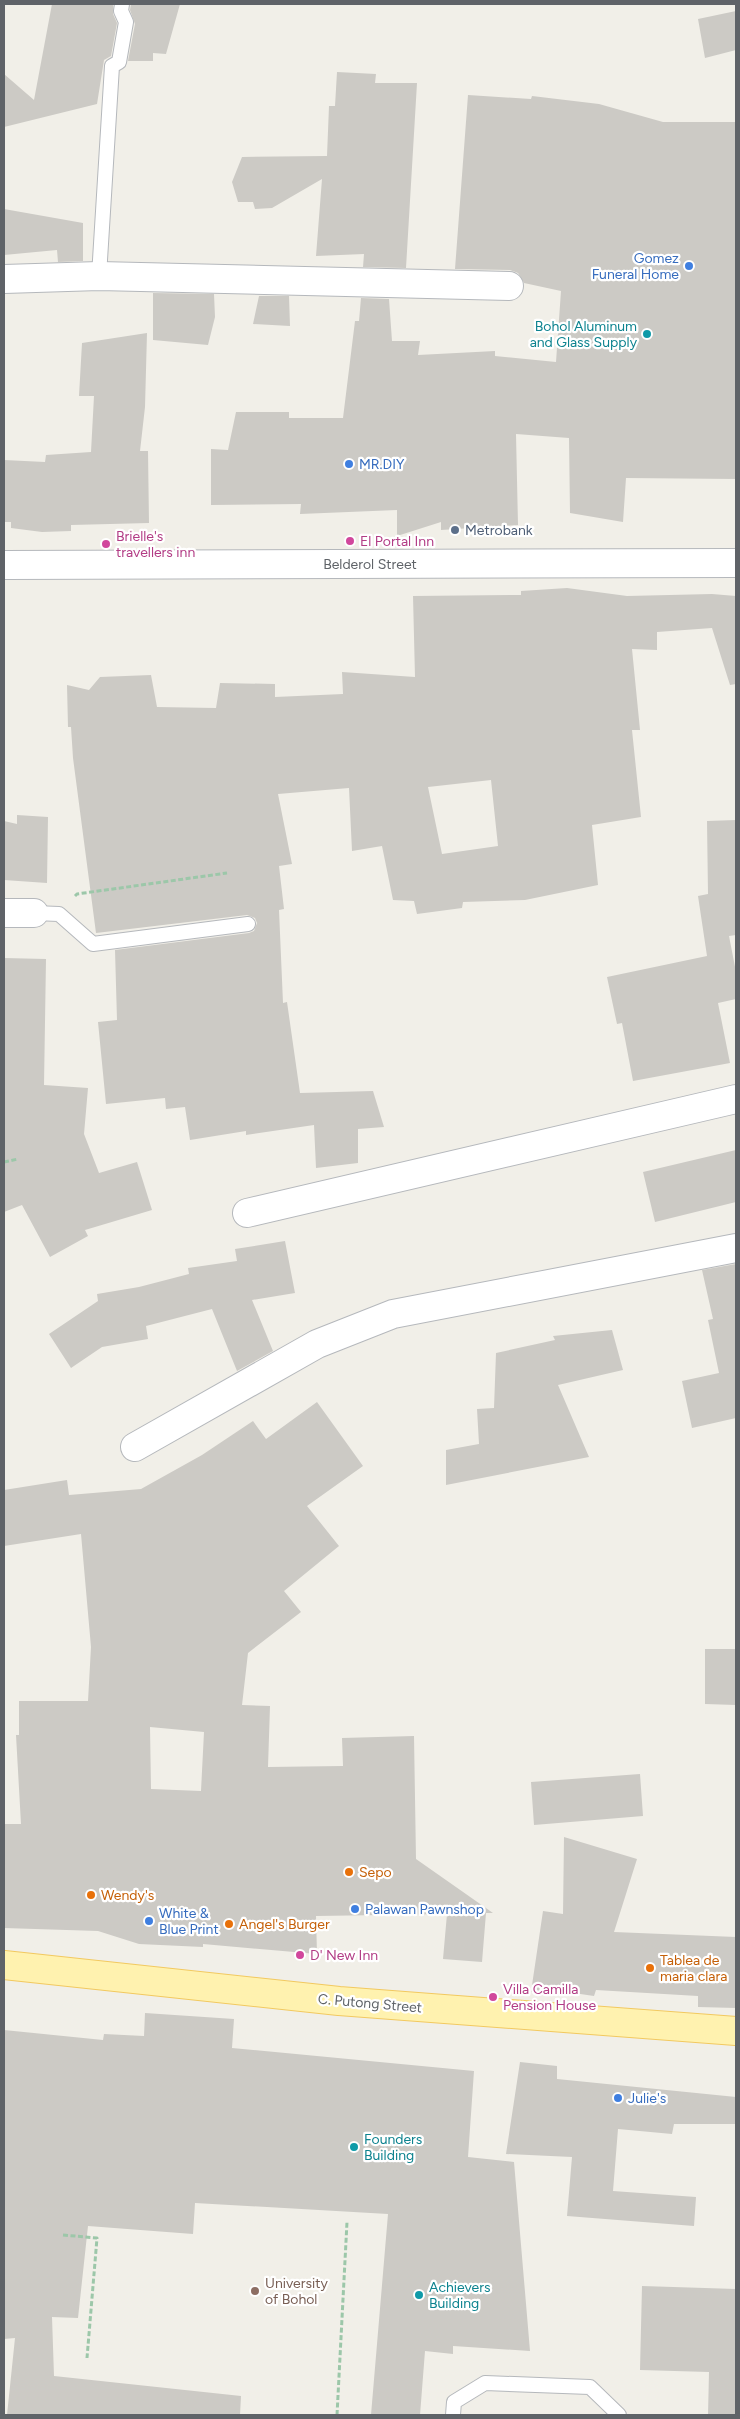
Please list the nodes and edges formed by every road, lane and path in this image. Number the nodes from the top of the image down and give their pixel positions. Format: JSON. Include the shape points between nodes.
{"nodes":[{"id":1,"x":122,"y":4,"type":"edge"},
{"id":2,"x":99,"y":276,"type":"junction"},
{"id":3,"x":4,"y":279,"type":"edge"},
{"id":4,"x":509,"y":286,"type":"dead end"},
{"id":5,"x":736,"y":563,"type":"edge"},
{"id":6,"x":4,"y":564,"type":"edge"},
{"id":7,"x":227,"y":873,"type":"dead end"},
{"id":8,"x":47,"y":913,"type":"junction"},
{"id":9,"x":4,"y":914,"type":"edge"},
{"id":10,"x":248,"y":924,"type":"dead end"},
{"id":11,"x":736,"y":1099,"type":"edge"},
{"id":12,"x":18,"y":1159,"type":"dead end"},
{"id":13,"x":4,"y":1162,"type":"edge"},
{"id":14,"x":247,"y":1213,"type":"dead end"},
{"id":15,"x":736,"y":1248,"type":"edge"},
{"id":16,"x":135,"y":1448,"type":"dead end"},
{"id":17,"x":4,"y":1965,"type":"edge"},
{"id":18,"x":736,"y":2031,"type":"edge"},
{"id":19,"x":347,"y":2222,"type":"dead end"},
{"id":20,"x":63,"y":2236,"type":"dead end"},
{"id":21,"x":87,"y":2358,"type":"dead end"},
{"id":22,"x":337,"y":2415,"type":"edge"},
{"id":23,"x":453,"y":2415,"type":"edge"},
{"id":24,"x":619,"y":2415,"type":"edge"}],
"edges":[{"from":1,"to":2,"type":"lane","via":[[126,22],[120,62],[112,66]]},
{"from":2,"to":3,"type":"street"},
{"from":2,"to":4,"type":"street"},
{"from":5,"to":6,"type":"street","name":"Belderol Street"},
{"from":7,"to":8,"type":"path","via":[[77,894]]},
{"from":8,"to":9,"type":"street"},
{"from":8,"to":10,"type":"lane","via":[[93,944]]},
{"from":11,"to":14,"type":"street"},
{"from":12,"to":13,"type":"path"},
{"from":15,"to":16,"type":"street","via":[[392,1314],[317,1344]]},
{"from":17,"to":18,"type":"main road","name":"C. Putong Street","via":[[339,2001]]},
{"from":19,"to":22,"type":"path"},
{"from":20,"to":21,"type":"path","via":[[97,2238]]},
{"from":23,"to":24,"type":"lane","via":[[454,2402],[485,2383],[590,2387]]}]}
